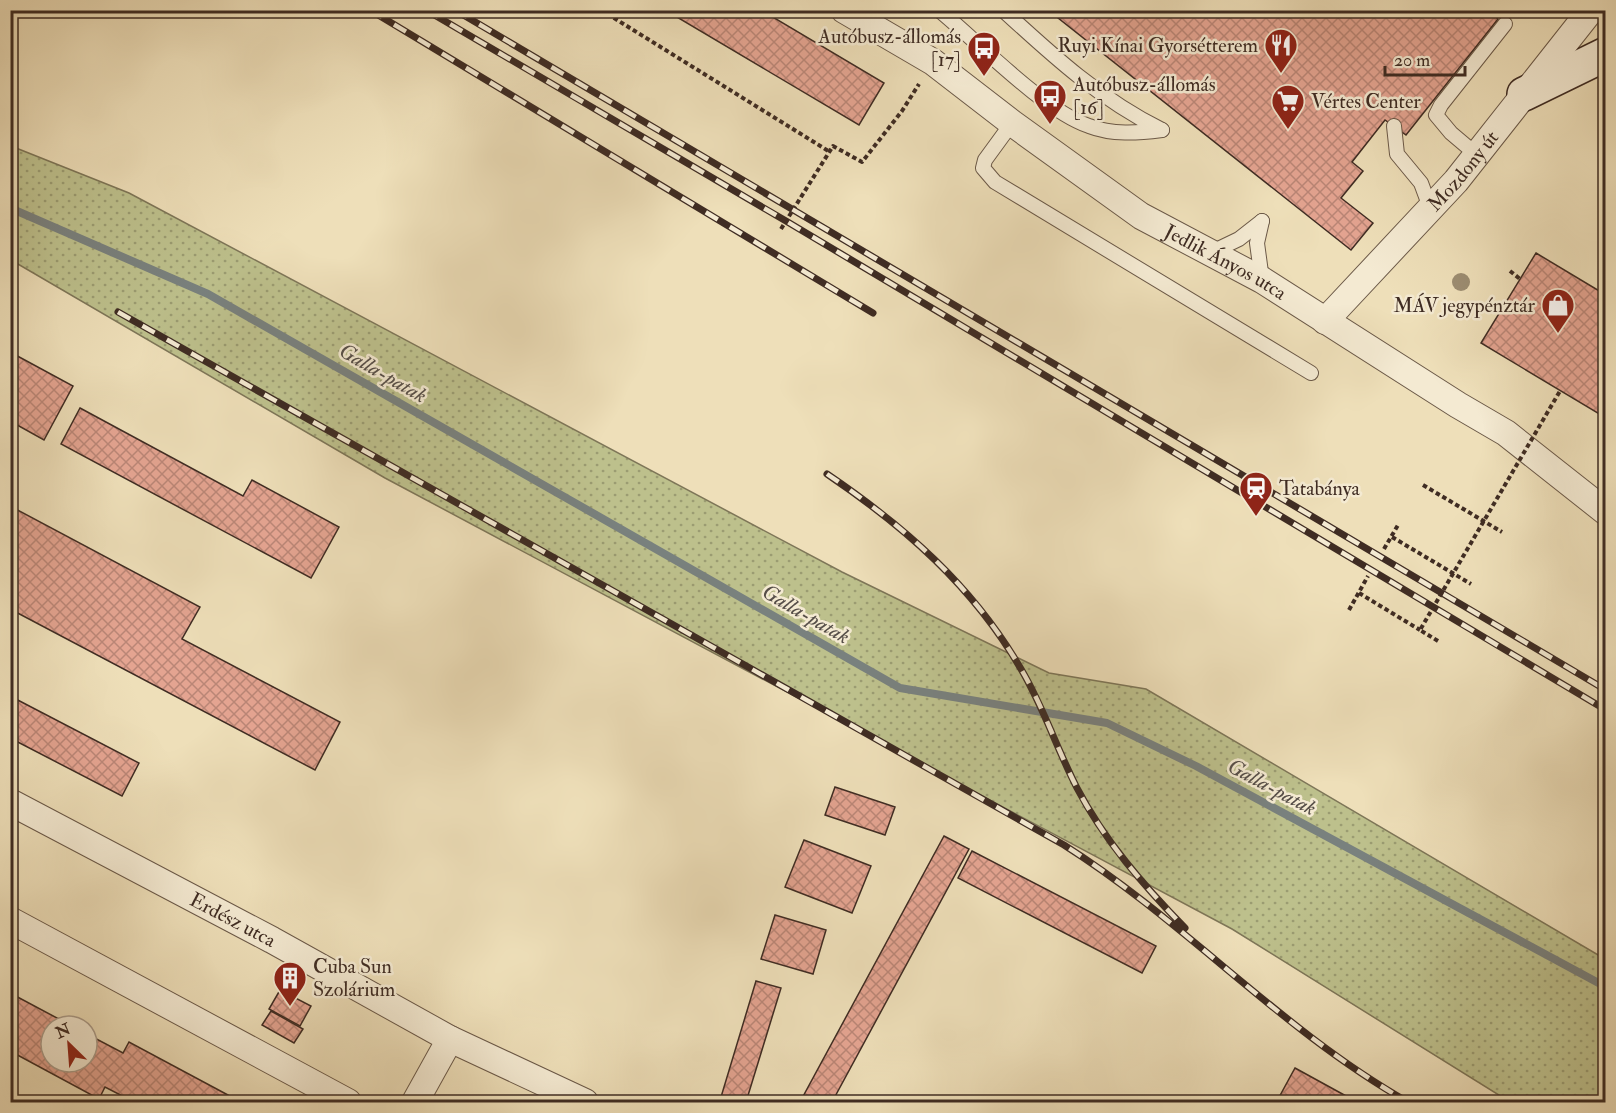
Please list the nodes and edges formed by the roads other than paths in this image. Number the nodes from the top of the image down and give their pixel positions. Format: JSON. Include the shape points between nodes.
{"nodes":[{"id":1,"x":844,"y":10,"type":"edge"},
{"id":2,"x":939,"y":10,"type":"edge"},
{"id":3,"x":1003,"y":10,"type":"edge"},
{"id":4,"x":1591,"y":10,"type":"edge"},
{"id":5,"x":1505,"y":24,"type":"dead end"},
{"id":6,"x":1605,"y":54,"type":"edge"},
{"id":7,"x":1524,"y":94,"type":"junction"},
{"id":8,"x":1012,"y":123,"type":"junction"},
{"id":9,"x":1394,"y":126,"type":"dead end"},
{"id":10,"x":1477,"y":155,"type":"junction"},
{"id":11,"x":1456,"y":181,"type":"junction"},
{"id":12,"x":1421,"y":183,"type":"junction"},
{"id":13,"x":1431,"y":210,"type":"junction"},
{"id":14,"x":1212,"y":252,"type":"junction"},
{"id":15,"x":1262,"y":280,"type":"junction"},
{"id":16,"x":1325,"y":321,"type":"junction"},
{"id":17,"x":1311,"y":373,"type":"dead end"},
{"id":18,"x":1605,"y":512,"type":"edge"},
{"id":19,"x":10,"y":802,"type":"edge"},
{"id":20,"x":10,"y":920,"type":"edge"},
{"id":21,"x":450,"y":1039,"type":"junction"},
{"id":22,"x":348,"y":1102,"type":"edge"},
{"id":23,"x":414,"y":1102,"type":"edge"},
{"id":24,"x":585,"y":1102,"type":"edge"}],
"edges":[{"from":1,"to":8,"type":"street","name":"Jedlik Ányos utca","via":[[933,62]]},
{"from":2,"to":3,"type":"lane","via":[[1052,106],[1089,126],[1128,134],[1162,130],[1126,112],[1076,76]]},
{"from":4,"to":7,"type":"street","name":"Mozdony út"},
{"from":5,"to":10,"type":"lane","via":[[1437,115]]},
{"from":6,"to":7,"type":"street"},
{"from":7,"to":10,"type":"street","name":"Mozdony út"},
{"from":8,"to":14,"type":"street","name":"Jedlik Ányos utca","via":[[1141,216]]},
{"from":8,"to":17,"type":"lane","via":[[985,160],[983,168],[995,182]]},
{"from":9,"to":12,"type":"lane","via":[[1397,154]]},
{"from":10,"to":11,"type":"street","name":"Mozdony út"},
{"from":11,"to":12,"type":"lane"},
{"from":11,"to":13,"type":"street","name":"Mozdony út"},
{"from":12,"to":13,"type":"lane"},
{"from":13,"to":16,"type":"street","name":"Mozdony út"},
{"from":14,"to":15,"type":"street","name":"Jedlik Ányos utca"},
{"from":14,"to":15,"type":"lane","via":[[1239,239],[1262,220],[1257,243]]},
{"from":15,"to":16,"type":"street","name":"Jedlik Ányos utca"},
{"from":16,"to":18,"type":"street","name":"Jedlik Ányos utca","via":[[1506,433]]},
{"from":19,"to":21,"type":"street","name":"Erdész utca"},
{"from":20,"to":22,"type":"street"},
{"from":21,"to":23,"type":"street"},
{"from":21,"to":24,"type":"street","name":"Erdész utca"}]}
